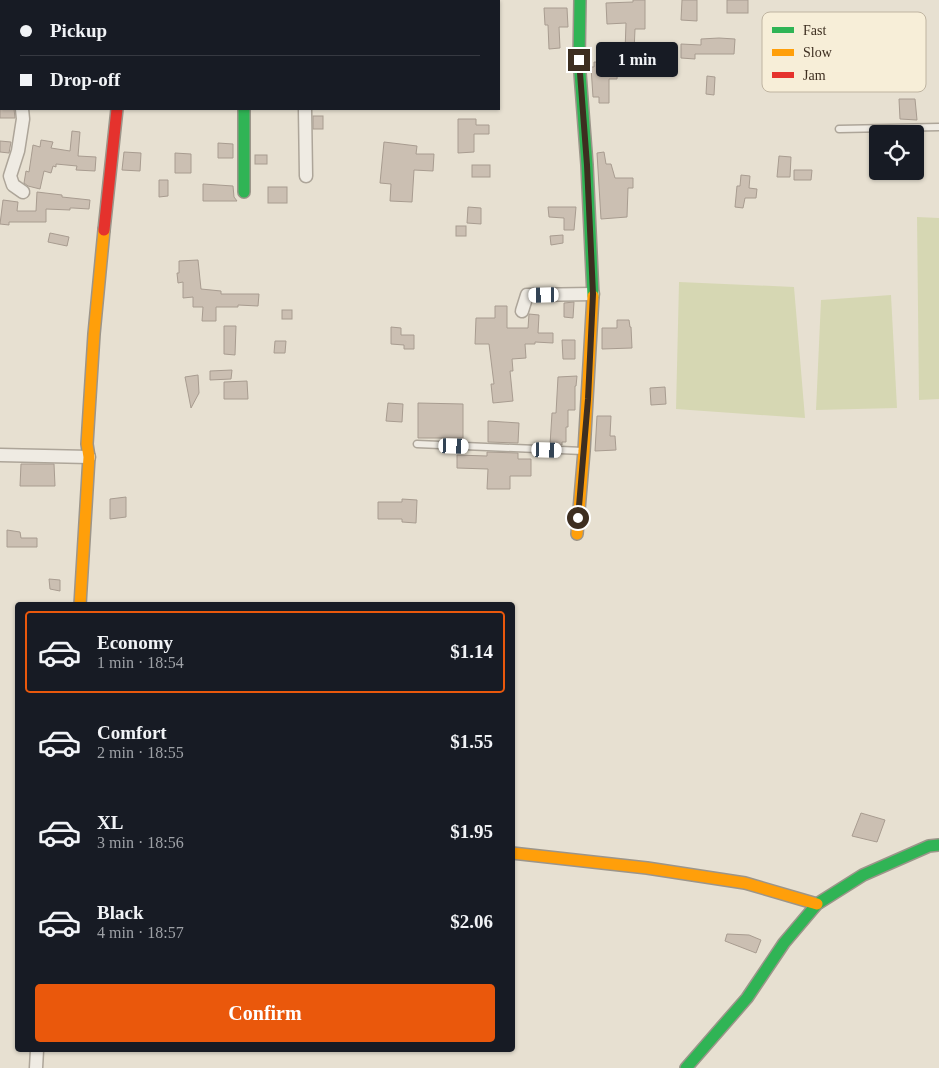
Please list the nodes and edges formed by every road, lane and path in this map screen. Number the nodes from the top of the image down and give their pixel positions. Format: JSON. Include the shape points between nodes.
{"nodes":[{"id":1,"x":580,"y":0,"type":"edge"},
{"id":2,"x":22,"y":110,"type":"edge"},
{"id":3,"x":118,"y":110,"type":"edge"},
{"id":4,"x":244,"y":110,"type":"edge"},
{"id":5,"x":305,"y":110,"type":"edge"},
{"id":6,"x":939,"y":127,"type":"edge"},
{"id":7,"x":839,"y":128,"type":"dead end"},
{"id":8,"x":306,"y":176,"type":"dead end"},
{"id":9,"x":23,"y":192,"type":"dead end"},
{"id":10,"x":244,"y":192,"type":"dead end"},
{"id":11,"x":593,"y":294,"type":"junction"},
{"id":12,"x":522,"y":311,"type":"dead end"},
{"id":13,"x":417,"y":444,"type":"dead end"},
{"id":14,"x":584,"y":451,"type":"junction"},
{"id":15,"x":0,"y":455,"type":"edge"},
{"id":16,"x":89,"y":457,"type":"junction"},
{"id":17,"x":576,"y":534,"type":"dead end"},
{"id":18,"x":80,"y":602,"type":"edge"},
{"id":19,"x":939,"y":845,"type":"edge"},
{"id":20,"x":515,"y":853,"type":"edge"},
{"id":21,"x":817,"y":904,"type":"junction"},
{"id":22,"x":37,"y":1052,"type":"edge"},
{"id":23,"x":36,"y":1068,"type":"edge"},
{"id":24,"x":686,"y":1068,"type":"edge"}],
"edges":[{"from":1,"to":11,"type":"street","via":[[579,60]]},
{"from":2,"to":9,"type":"street","via":[[22,133],[10,176],[13,185]]},
{"from":3,"to":16,"type":"street","via":[[94,334],[87,444]]},
{"from":4,"to":10,"type":"street"},
{"from":5,"to":8,"type":"street"},
{"from":6,"to":7,"type":"lane"},
{"from":11,"to":12,"type":"street","via":[[527,295]]},
{"from":11,"to":14,"type":"street"},
{"from":13,"to":14,"type":"lane"},
{"from":14,"to":17,"type":"street"},
{"from":15,"to":16,"type":"street"},
{"from":16,"to":18,"type":"street"},
{"from":19,"to":21,"type":"street","via":[[929,846],[863,875]]},
{"from":20,"to":21,"type":"street","via":[[646,868],[745,884]]},
{"from":21,"to":24,"type":"street","via":[[784,943],[747,998]]},
{"from":22,"to":23,"type":"street"}]}
